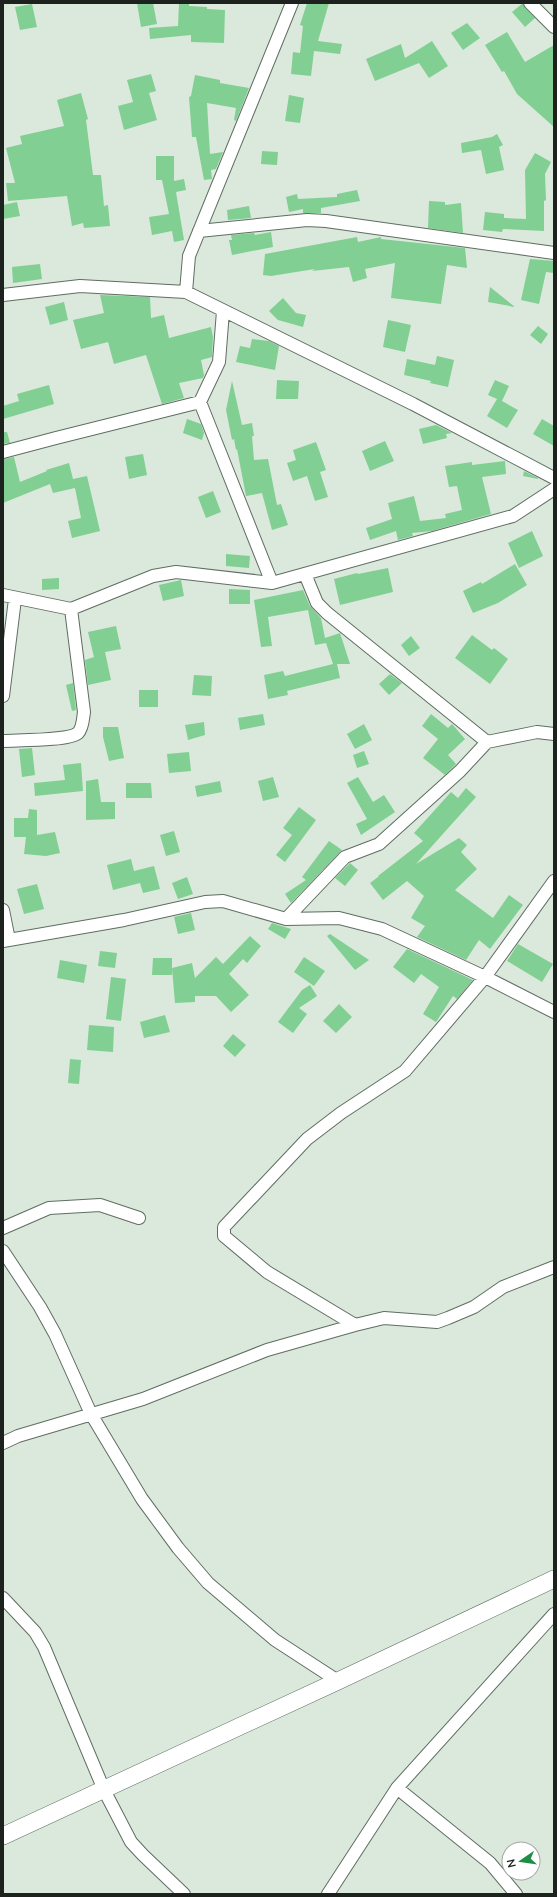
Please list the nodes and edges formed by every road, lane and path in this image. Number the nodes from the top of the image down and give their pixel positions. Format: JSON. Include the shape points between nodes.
{"nodes":[{"id":1,"x":292,"y":3,"type":"edge"},
{"id":2,"x":530,"y":3,"type":"edge"},
{"id":3,"x":554,"y":27,"type":"edge"},
{"id":4,"x":199,"y":231,"type":"junction"},
{"id":5,"x":554,"y":253,"type":"edge"},
{"id":6,"x":186,"y":292,"type":"junction"},
{"id":7,"x":3,"y":295,"type":"edge"},
{"id":8,"x":223,"y":311,"type":"junction"},
{"id":9,"x":200,"y":402,"type":"junction"},
{"id":10,"x":3,"y":452,"type":"edge"},
{"id":11,"x":554,"y":478,"type":"edge"},
{"id":12,"x":554,"y":489,"type":"edge"},
{"id":13,"x":305,"y":574,"type":"junction"},
{"id":14,"x":272,"y":583,"type":"junction"},
{"id":15,"x":9,"y":597,"type":"edge"},
{"id":16,"x":71,"y":609,"type":"junction"},
{"id":17,"x":3,"y":696,"type":"edge"},
{"id":18,"x":554,"y":734,"type":"edge"},
{"id":19,"x":3,"y":741,"type":"edge"},
{"id":20,"x":487,"y":742,"type":"junction"},
{"id":21,"x":554,"y":881,"type":"edge"},
{"id":22,"x":3,"y":910,"type":"edge"},
{"id":23,"x":286,"y":920,"type":"junction"},
{"id":24,"x":6,"y":941,"type":"edge"},
{"id":25,"x":485,"y":977,"type":"junction"},
{"id":26,"x":554,"y":1012,"type":"edge"},
{"id":27,"x":139,"y":1218,"type":"dead end"},
{"id":28,"x":3,"y":1228,"type":"edge"},
{"id":29,"x":3,"y":1251,"type":"edge"},
{"id":30,"x":554,"y":1266,"type":"edge"},
{"id":31,"x":355,"y":1325,"type":"junction"},
{"id":32,"x":91,"y":1414,"type":"junction"},
{"id":33,"x":3,"y":1443,"type":"edge"},
{"id":34,"x":554,"y":1579,"type":"edge"},
{"id":35,"x":3,"y":1598,"type":"edge"},
{"id":36,"x":554,"y":1614,"type":"edge"},
{"id":37,"x":338,"y":1682,"type":"junction"},
{"id":38,"x":397,"y":1788,"type":"junction"},
{"id":39,"x":104,"y":1790,"type":"junction"},
{"id":40,"x":3,"y":1836,"type":"edge"},
{"id":41,"x":330,"y":1893,"type":"edge"},
{"id":42,"x":184,"y":1894,"type":"edge"},
{"id":43,"x":516,"y":1894,"type":"edge"}],
"edges":[{"from":1,"to":4,"type":"street"},
{"from":2,"to":3,"type":"street"},
{"from":4,"to":5,"type":"street","via":[[307,220],[326,221]]},
{"from":4,"to":6,"type":"street","via":[[189,256]]},
{"from":6,"to":7,"type":"street","via":[[80,286]]},
{"from":6,"to":8,"type":"street"},
{"from":8,"to":9,"type":"street","via":[[219,362]]},
{"from":8,"to":11,"type":"street","via":[[413,404]]},
{"from":9,"to":10,"type":"street"},
{"from":9,"to":14,"type":"street"},
{"from":12,"to":13,"type":"street","via":[[512,516]]},
{"from":13,"to":14,"type":"street"},
{"from":13,"to":20,"type":"street","via":[[317,603],[327,613]]},
{"from":14,"to":16,"type":"street","via":[[176,572],[153,576]]},
{"from":15,"to":16,"type":"street"},
{"from":15,"to":17,"type":"street"},
{"from":16,"to":19,"type":"street","via":[[84,712],[82,724],[77,733],[64,738]]},
{"from":18,"to":20,"type":"street","via":[[537,732]]},
{"from":20,"to":23,"type":"street","via":[[460,771],[379,844],[345,857]]},
{"from":21,"to":25,"type":"street"},
{"from":22,"to":24,"type":"street"},
{"from":23,"to":24,"type":"street","via":[[222,901],[205,902],[124,920]]},
{"from":23,"to":25,"type":"street","via":[[339,918],[382,929]]},
{"from":25,"to":26,"type":"street"},
{"from":25,"to":31,"type":"street","via":[[405,1071],[307,1139],[224,1227],[224,1236],[267,1272]]},
{"from":27,"to":28,"type":"street","via":[[100,1206],[49,1208]]},
{"from":29,"to":32,"type":"street","via":[[40,1306]]},
{"from":30,"to":31,"type":"street","via":[[502,1288],[474,1307],[437,1322],[384,1318]]},
{"from":31,"to":32,"type":"street","via":[[267,1350],[143,1399]]},
{"from":32,"to":33,"type":"street"},
{"from":32,"to":37,"type":"street","via":[[142,1499],[208,1583],[275,1640]]},
{"from":34,"to":37,"type":"street"},
{"from":35,"to":39,"type":"street","via":[[35,1632],[44,1646]]},
{"from":36,"to":38,"type":"street"},
{"from":37,"to":39,"type":"street"},
{"from":38,"to":41,"type":"street"},
{"from":38,"to":43,"type":"street","via":[[490,1863]]},
{"from":39,"to":40,"type":"street"},
{"from":39,"to":42,"type":"street","via":[[131,1842]]}]}
